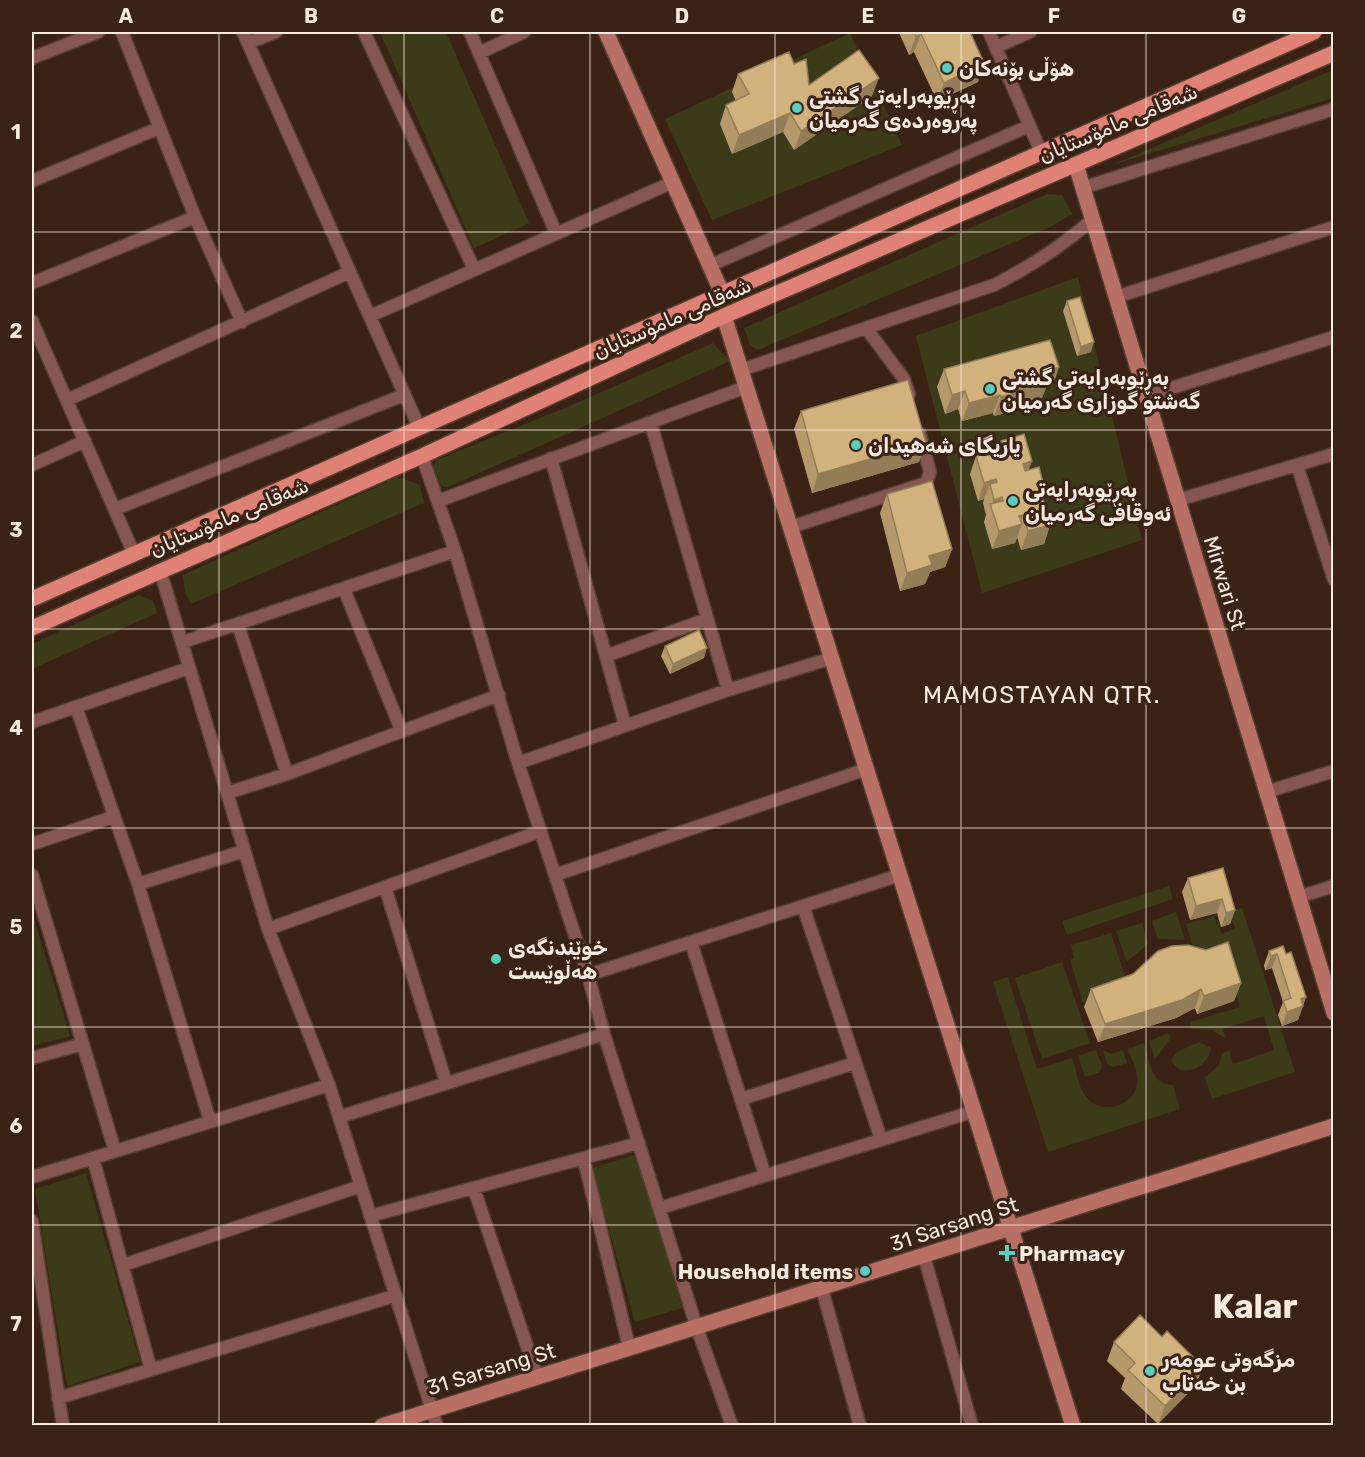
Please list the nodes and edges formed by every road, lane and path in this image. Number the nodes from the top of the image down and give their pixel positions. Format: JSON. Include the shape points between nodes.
{"nodes":[{"id":1,"x":98,"y":32,"type":"edge"},
{"id":2,"x":122,"y":32,"type":"edge"},
{"id":3,"x":243,"y":32,"type":"edge"},
{"id":4,"x":276,"y":32,"type":"edge"},
{"id":5,"x":364,"y":32,"type":"edge"},
{"id":6,"x":470,"y":32,"type":"edge"},
{"id":7,"x":524,"y":32,"type":"edge"},
{"id":8,"x":606,"y":32,"type":"edge"},
{"id":9,"x":990,"y":32,"type":"edge"},
{"id":10,"x":1030,"y":32,"type":"edge"},
{"id":11,"x":1314,"y":32,"type":"edge"},
{"id":12,"x":248,"y":44,"type":"junction"},
{"id":13,"x":996,"y":47,"type":"junction"},
{"id":14,"x":479,"y":53,"type":"junction"},
{"id":15,"x":1334,"y":53,"type":"edge"},
{"id":16,"x":32,"y":58,"type":"edge"},
{"id":17,"x":1334,"y":109,"type":"edge"},
{"id":18,"x":1029,"y":126,"type":"junction"},
{"id":19,"x":159,"y":128,"type":"junction"},
{"id":20,"x":1041,"y":152,"type":"junction"},
{"id":21,"x":1076,"y":165,"type":"junction"},
{"id":22,"x":32,"y":181,"type":"edge"},
{"id":23,"x":671,"y":183,"type":"junction"},
{"id":24,"x":1082,"y":188,"type":"junction"},
{"id":25,"x":911,"y":210,"type":"junction"},
{"id":26,"x":195,"y":217,"type":"junction"},
{"id":27,"x":1092,"y":220,"type":"junction"},
{"id":28,"x":1334,"y":227,"type":"edge"},
{"id":29,"x":920,"y":232,"type":"junction"},
{"id":30,"x":556,"y":233,"type":"junction"},
{"id":31,"x":861,"y":233,"type":"junction"},
{"id":32,"x":871,"y":254,"type":"junction"},
{"id":33,"x":711,"y":265,"type":"junction"},
{"id":34,"x":474,"y":269,"type":"junction"},
{"id":35,"x":350,"y":272,"type":"junction"},
{"id":36,"x":32,"y":283,"type":"edge"},
{"id":37,"x":722,"y":293,"type":"junction"},
{"id":38,"x":1116,"y":297,"type":"junction"},
{"id":39,"x":370,"y":316,"type":"junction"},
{"id":40,"x":724,"y":316,"type":"junction"},
{"id":41,"x":32,"y":321,"type":"edge"},
{"id":42,"x":242,"y":322,"type":"junction"},
{"id":43,"x":866,"y":328,"type":"junction"},
{"id":44,"x":1334,"y":337,"type":"edge"},
{"id":45,"x":741,"y":370,"type":"junction"},
{"id":46,"x":746,"y":387,"type":"junction"},
{"id":47,"x":404,"y":394,"type":"junction"},
{"id":48,"x":1146,"y":396,"type":"junction"},
{"id":49,"x":67,"y":400,"type":"junction"},
{"id":50,"x":651,"y":424,"type":"junction"},
{"id":51,"x":419,"y":427,"type":"junction"},
{"id":52,"x":85,"y":441,"type":"junction"},
{"id":53,"x":1334,"y":454,"type":"edge"},
{"id":54,"x":422,"y":456,"type":"junction"},
{"id":55,"x":551,"y":458,"type":"junction"},
{"id":56,"x":32,"y":465,"type":"edge"},
{"id":57,"x":1297,"y":465,"type":"junction"},
{"id":58,"x":1178,"y":500,"type":"junction"},
{"id":59,"x":438,"y":501,"type":"junction"},
{"id":60,"x":115,"y":509,"type":"junction"},
{"id":61,"x":791,"y":527,"type":"junction"},
{"id":62,"x":455,"y":551,"type":"junction"},
{"id":63,"x":134,"y":554,"type":"junction"},
{"id":64,"x":159,"y":570,"type":"junction"},
{"id":65,"x":1334,"y":580,"type":"edge"},
{"id":66,"x":344,"y":589,"type":"junction"},
{"id":67,"x":32,"y":599,"type":"edge"},
{"id":68,"x":707,"y":619,"type":"junction"},
{"id":69,"x":238,"y":625,"type":"junction"},
{"id":70,"x":32,"y":628,"type":"edge"},
{"id":71,"x":183,"y":642,"type":"junction"},
{"id":72,"x":606,"y":656,"type":"junction"},
{"id":73,"x":832,"y":658,"type":"junction"},
{"id":74,"x":189,"y":668,"type":"junction"},
{"id":75,"x":728,"y":690,"type":"junction"},
{"id":76,"x":499,"y":695,"type":"junction"},
{"id":77,"x":76,"y":708,"type":"junction"},
{"id":78,"x":32,"y":722,"type":"edge"},
{"id":79,"x":625,"y":725,"type":"junction"},
{"id":80,"x":402,"y":732,"type":"junction"},
{"id":81,"x":518,"y":763,"type":"junction"},
{"id":82,"x":867,"y":770,"type":"junction"},
{"id":83,"x":1334,"y":771,"type":"edge"},
{"id":84,"x":287,"y":774,"type":"junction"},
{"id":85,"x":1266,"y":792,"type":"junction"},
{"id":86,"x":227,"y":794,"type":"junction"},
{"id":87,"x":113,"y":816,"type":"junction"},
{"id":88,"x":541,"y":831,"type":"junction"},
{"id":89,"x":32,"y":844,"type":"edge"},
{"id":90,"x":244,"y":851,"type":"junction"},
{"id":91,"x":555,"y":874,"type":"junction"},
{"id":92,"x":32,"y":875,"type":"edge"},
{"id":93,"x":900,"y":875,"type":"junction"},
{"id":94,"x":138,"y":884,"type":"junction"},
{"id":95,"x":1334,"y":886,"type":"edge"},
{"id":96,"x":385,"y":887,"type":"junction"},
{"id":97,"x":1298,"y":897,"type":"junction"},
{"id":98,"x":803,"y":906,"type":"junction"},
{"id":99,"x":268,"y":929,"type":"junction"},
{"id":100,"x":691,"y":942,"type":"junction"},
{"id":101,"x":588,"y":975,"type":"junction"},
{"id":102,"x":1331,"y":994,"type":"edge"},
{"id":103,"x":1334,"y":1013,"type":"edge"},
{"id":104,"x":604,"y":1034,"type":"junction"},
{"id":105,"x":83,"y":1044,"type":"junction"},
{"id":106,"x":32,"y":1058,"type":"edge"},
{"id":107,"x":855,"y":1063,"type":"junction"},
{"id":108,"x":446,"y":1082,"type":"junction"},
{"id":109,"x":329,"y":1084,"type":"junction"},
{"id":110,"x":741,"y":1099,"type":"junction"},
{"id":111,"x":975,"y":1111,"type":"junction"},
{"id":112,"x":339,"y":1117,"type":"junction"},
{"id":113,"x":210,"y":1121,"type":"junction"},
{"id":114,"x":1334,"y":1126,"type":"edge"},
{"id":115,"x":881,"y":1139,"type":"junction"},
{"id":116,"x":639,"y":1143,"type":"junction"},
{"id":117,"x":115,"y":1151,"type":"junction"},
{"id":118,"x":93,"y":1158,"type":"junction"},
{"id":119,"x":584,"y":1160,"type":"junction"},
{"id":120,"x":765,"y":1174,"type":"junction"},
{"id":121,"x":32,"y":1178,"type":"edge"},
{"id":122,"x":360,"y":1186,"type":"junction"},
{"id":123,"x":474,"y":1189,"type":"junction"},
{"id":124,"x":660,"y":1208,"type":"junction"},
{"id":125,"x":370,"y":1216,"type":"junction"},
{"id":126,"x":32,"y":1221,"type":"edge"},
{"id":127,"x":1011,"y":1227,"type":"junction"},
{"id":128,"x":924,"y":1256,"type":"junction"},
{"id":129,"x":123,"y":1265,"type":"junction"},
{"id":130,"x":822,"y":1289,"type":"junction"},
{"id":131,"x":394,"y":1296,"type":"junction"},
{"id":132,"x":696,"y":1325,"type":"junction"},
{"id":133,"x":629,"y":1347,"type":"junction"},
{"id":134,"x":151,"y":1370,"type":"junction"},
{"id":135,"x":537,"y":1376,"type":"junction"},
{"id":136,"x":58,"y":1398,"type":"junction"},
{"id":137,"x":432,"y":1409,"type":"junction"},
{"id":138,"x":63,"y":1425,"type":"edge"},
{"id":139,"x":382,"y":1425,"type":"edge"},
{"id":140,"x":437,"y":1425,"type":"edge"},
{"id":141,"x":732,"y":1425,"type":"edge"},
{"id":142,"x":860,"y":1425,"type":"edge"},
{"id":143,"x":972,"y":1425,"type":"edge"},
{"id":144,"x":1073,"y":1425,"type":"edge"}],
"edges":[{"from":1,"to":16,"type":"street"},
{"from":2,"to":19,"type":"street"},
{"from":3,"to":12,"type":"street"},
{"from":4,"to":12,"type":"street"},
{"from":5,"to":34,"type":"street"},
{"from":6,"to":14,"type":"street"},
{"from":7,"to":14,"type":"street"},
{"from":8,"to":23,"type":"street"},
{"from":9,"to":13,"type":"street"},
{"from":10,"to":13,"type":"street"},
{"from":11,"to":20,"type":"main road","name":"شەقامی مامۆستایان"},
{"from":12,"to":35,"type":"street"},
{"from":13,"to":18,"type":"street"},
{"from":14,"to":30,"type":"street"},
{"from":15,"to":21,"type":"main road","name":"شەقامی مامۆستایان"},
{"from":17,"to":24,"type":"street"},
{"from":18,"to":20,"type":"street"},
{"from":18,"to":33,"type":"street"},
{"from":19,"to":22,"type":"street"},
{"from":19,"to":26,"type":"street"},
{"from":20,"to":25,"type":"main road","name":"شەقامی مامۆستایان"},
{"from":21,"to":24,"type":"street","name":"Mirwari St"},
{"from":21,"to":29,"type":"main road","name":"شەقامی مامۆستایان"},
{"from":23,"to":30,"type":"street"},
{"from":23,"to":33,"type":"street"},
{"from":24,"to":27,"type":"street","name":"Mirwari St"},
{"from":25,"to":29,"type":"main road","via":[[910,221]]},
{"from":25,"to":31,"type":"main road","name":"شەقامی مامۆستایان"},
{"from":26,"to":36,"type":"street"},
{"from":26,"to":42,"type":"street"},
{"from":27,"to":38,"type":"street","name":"Mirwari St"},
{"from":27,"to":43,"type":"street","via":[[1063,246],[1012,276],[958,299]]},
{"from":28,"to":38,"type":"street"},
{"from":29,"to":32,"type":"main road","name":"شەقامی مامۆستایان"},
{"from":30,"to":34,"type":"street"},
{"from":31,"to":32,"type":"main road","via":[[870,238]]},
{"from":31,"to":37,"type":"main road","name":"شەقامی مامۆستایان"},
{"from":32,"to":40,"type":"main road","name":"شەقامی مامۆستایان"},
{"from":33,"to":37,"type":"street"},
{"from":34,"to":39,"type":"street"},
{"from":35,"to":39,"type":"street"},
{"from":35,"to":42,"type":"street"},
{"from":37,"to":51,"type":"main road","name":"شەقامی مامۆستایان"},
{"from":38,"to":48,"type":"street","name":"Mirwari St"},
{"from":39,"to":47,"type":"street"},
{"from":40,"to":45,"type":"street"},
{"from":40,"to":54,"type":"main road","name":"شەقامی مامۆستایان"},
{"from":41,"to":49,"type":"street"},
{"from":42,"to":49,"type":"street"},
{"from":43,"to":45,"type":"street"},
{"from":43,"to":61,"type":"street","via":[[904,379],[930,472],[926,483]]},
{"from":44,"to":48,"type":"street"},
{"from":45,"to":46,"type":"street"},
{"from":46,"to":50,"type":"street"},
{"from":46,"to":61,"type":"street"},
{"from":47,"to":51,"type":"street"},
{"from":47,"to":60,"type":"street"},
{"from":48,"to":58,"type":"street","name":"Mirwari St"},
{"from":49,"to":52,"type":"street"},
{"from":50,"to":55,"type":"street"},
{"from":50,"to":68,"type":"street"},
{"from":51,"to":63,"type":"main road","name":"شەقامی مامۆستایان"},
{"from":52,"to":56,"type":"street"},
{"from":52,"to":60,"type":"street"},
{"from":53,"to":57,"type":"street"},
{"from":54,"to":59,"type":"street"},
{"from":54,"to":64,"type":"main road","name":"شەقامی مامۆستایان"},
{"from":55,"to":59,"type":"street"},
{"from":55,"to":72,"type":"street"},
{"from":57,"to":58,"type":"street"},
{"from":57,"to":65,"type":"street"},
{"from":58,"to":85,"type":"street","name":"Mirwari St"},
{"from":59,"to":62,"type":"street"},
{"from":60,"to":63,"type":"street"},
{"from":61,"to":73,"type":"street"},
{"from":62,"to":66,"type":"street"},
{"from":62,"to":76,"type":"street"},
{"from":63,"to":67,"type":"main road","name":"شەقامی مامۆستایان"},
{"from":64,"to":70,"type":"main road","name":"شەقامی مامۆستایان"},
{"from":64,"to":71,"type":"street"},
{"from":66,"to":69,"type":"street"},
{"from":66,"to":80,"type":"street"},
{"from":68,"to":72,"type":"street"},
{"from":68,"to":75,"type":"street"},
{"from":69,"to":71,"type":"street"},
{"from":69,"to":84,"type":"street"},
{"from":71,"to":74,"type":"street"},
{"from":72,"to":79,"type":"street"},
{"from":73,"to":75,"type":"street"},
{"from":73,"to":82,"type":"street"},
{"from":74,"to":77,"type":"street"},
{"from":74,"to":86,"type":"street"},
{"from":75,"to":79,"type":"street"},
{"from":76,"to":80,"type":"street"},
{"from":76,"to":81,"type":"street"},
{"from":77,"to":78,"type":"street"},
{"from":77,"to":87,"type":"street"},
{"from":79,"to":81,"type":"street"},
{"from":80,"to":84,"type":"street"},
{"from":81,"to":88,"type":"street"},
{"from":82,"to":91,"type":"street"},
{"from":82,"to":93,"type":"street"},
{"from":83,"to":85,"type":"street"},
{"from":84,"to":86,"type":"street"},
{"from":85,"to":97,"type":"street","name":"Mirwari St"},
{"from":86,"to":90,"type":"street"},
{"from":87,"to":89,"type":"street"},
{"from":87,"to":94,"type":"street"},
{"from":88,"to":91,"type":"street"},
{"from":88,"to":96,"type":"street"},
{"from":90,"to":94,"type":"street"},
{"from":90,"to":99,"type":"street"},
{"from":91,"to":101,"type":"street"},
{"from":92,"to":105,"type":"street"},
{"from":93,"to":98,"type":"street"},
{"from":93,"to":111,"type":"street"},
{"from":94,"to":113,"type":"street"},
{"from":95,"to":97,"type":"street"},
{"from":96,"to":99,"type":"street"},
{"from":96,"to":108,"type":"street"},
{"from":97,"to":102,"type":"street","name":"Mirwari St"},
{"from":98,"to":100,"type":"street"},
{"from":98,"to":107,"type":"street"},
{"from":99,"to":109,"type":"street"},
{"from":100,"to":101,"type":"street"},
{"from":100,"to":110,"type":"street"},
{"from":101,"to":104,"type":"street"},
{"from":102,"to":103,"type":"street","name":"Mirwari St"},
{"from":104,"to":108,"type":"street"},
{"from":104,"to":116,"type":"street"},
{"from":105,"to":106,"type":"street"},
{"from":105,"to":117,"type":"street"},
{"from":107,"to":110,"type":"street"},
{"from":107,"to":115,"type":"street"},
{"from":108,"to":112,"type":"street"},
{"from":109,"to":112,"type":"street"},
{"from":109,"to":113,"type":"street"},
{"from":110,"to":120,"type":"street"},
{"from":111,"to":115,"type":"street"},
{"from":111,"to":127,"type":"street"},
{"from":112,"to":122,"type":"street"},
{"from":113,"to":117,"type":"street"},
{"from":114,"to":127,"type":"street","name":"31 Sarsang St"},
{"from":115,"to":120,"type":"street"},
{"from":116,"to":119,"type":"street"},
{"from":116,"to":124,"type":"street"},
{"from":117,"to":118,"type":"street"},
{"from":118,"to":121,"type":"street"},
{"from":118,"to":129,"type":"street"},
{"from":119,"to":123,"type":"street"},
{"from":119,"to":133,"type":"street"},
{"from":120,"to":124,"type":"street"},
{"from":122,"to":125,"type":"street"},
{"from":122,"to":129,"type":"street"},
{"from":123,"to":125,"type":"street"},
{"from":123,"to":135,"type":"street"},
{"from":124,"to":132,"type":"street"},
{"from":125,"to":131,"type":"street"},
{"from":126,"to":136,"type":"street"},
{"from":127,"to":128,"type":"street","name":"31 Sarsang St"},
{"from":127,"to":144,"type":"street"},
{"from":128,"to":130,"type":"street","name":"31 Sarsang St"},
{"from":128,"to":143,"type":"street"},
{"from":129,"to":134,"type":"street"},
{"from":130,"to":132,"type":"street","name":"31 Sarsang St"},
{"from":130,"to":142,"type":"street"},
{"from":131,"to":134,"type":"street"},
{"from":131,"to":137,"type":"street"},
{"from":132,"to":133,"type":"street","name":"31 Sarsang St"},
{"from":132,"to":141,"type":"street"},
{"from":133,"to":135,"type":"street","name":"31 Sarsang St"},
{"from":134,"to":136,"type":"street"},
{"from":135,"to":137,"type":"street","name":"31 Sarsang St"},
{"from":136,"to":138,"type":"street"},
{"from":137,"to":139,"type":"street","name":"31 Sarsang St"},
{"from":137,"to":140,"type":"street"}]}
